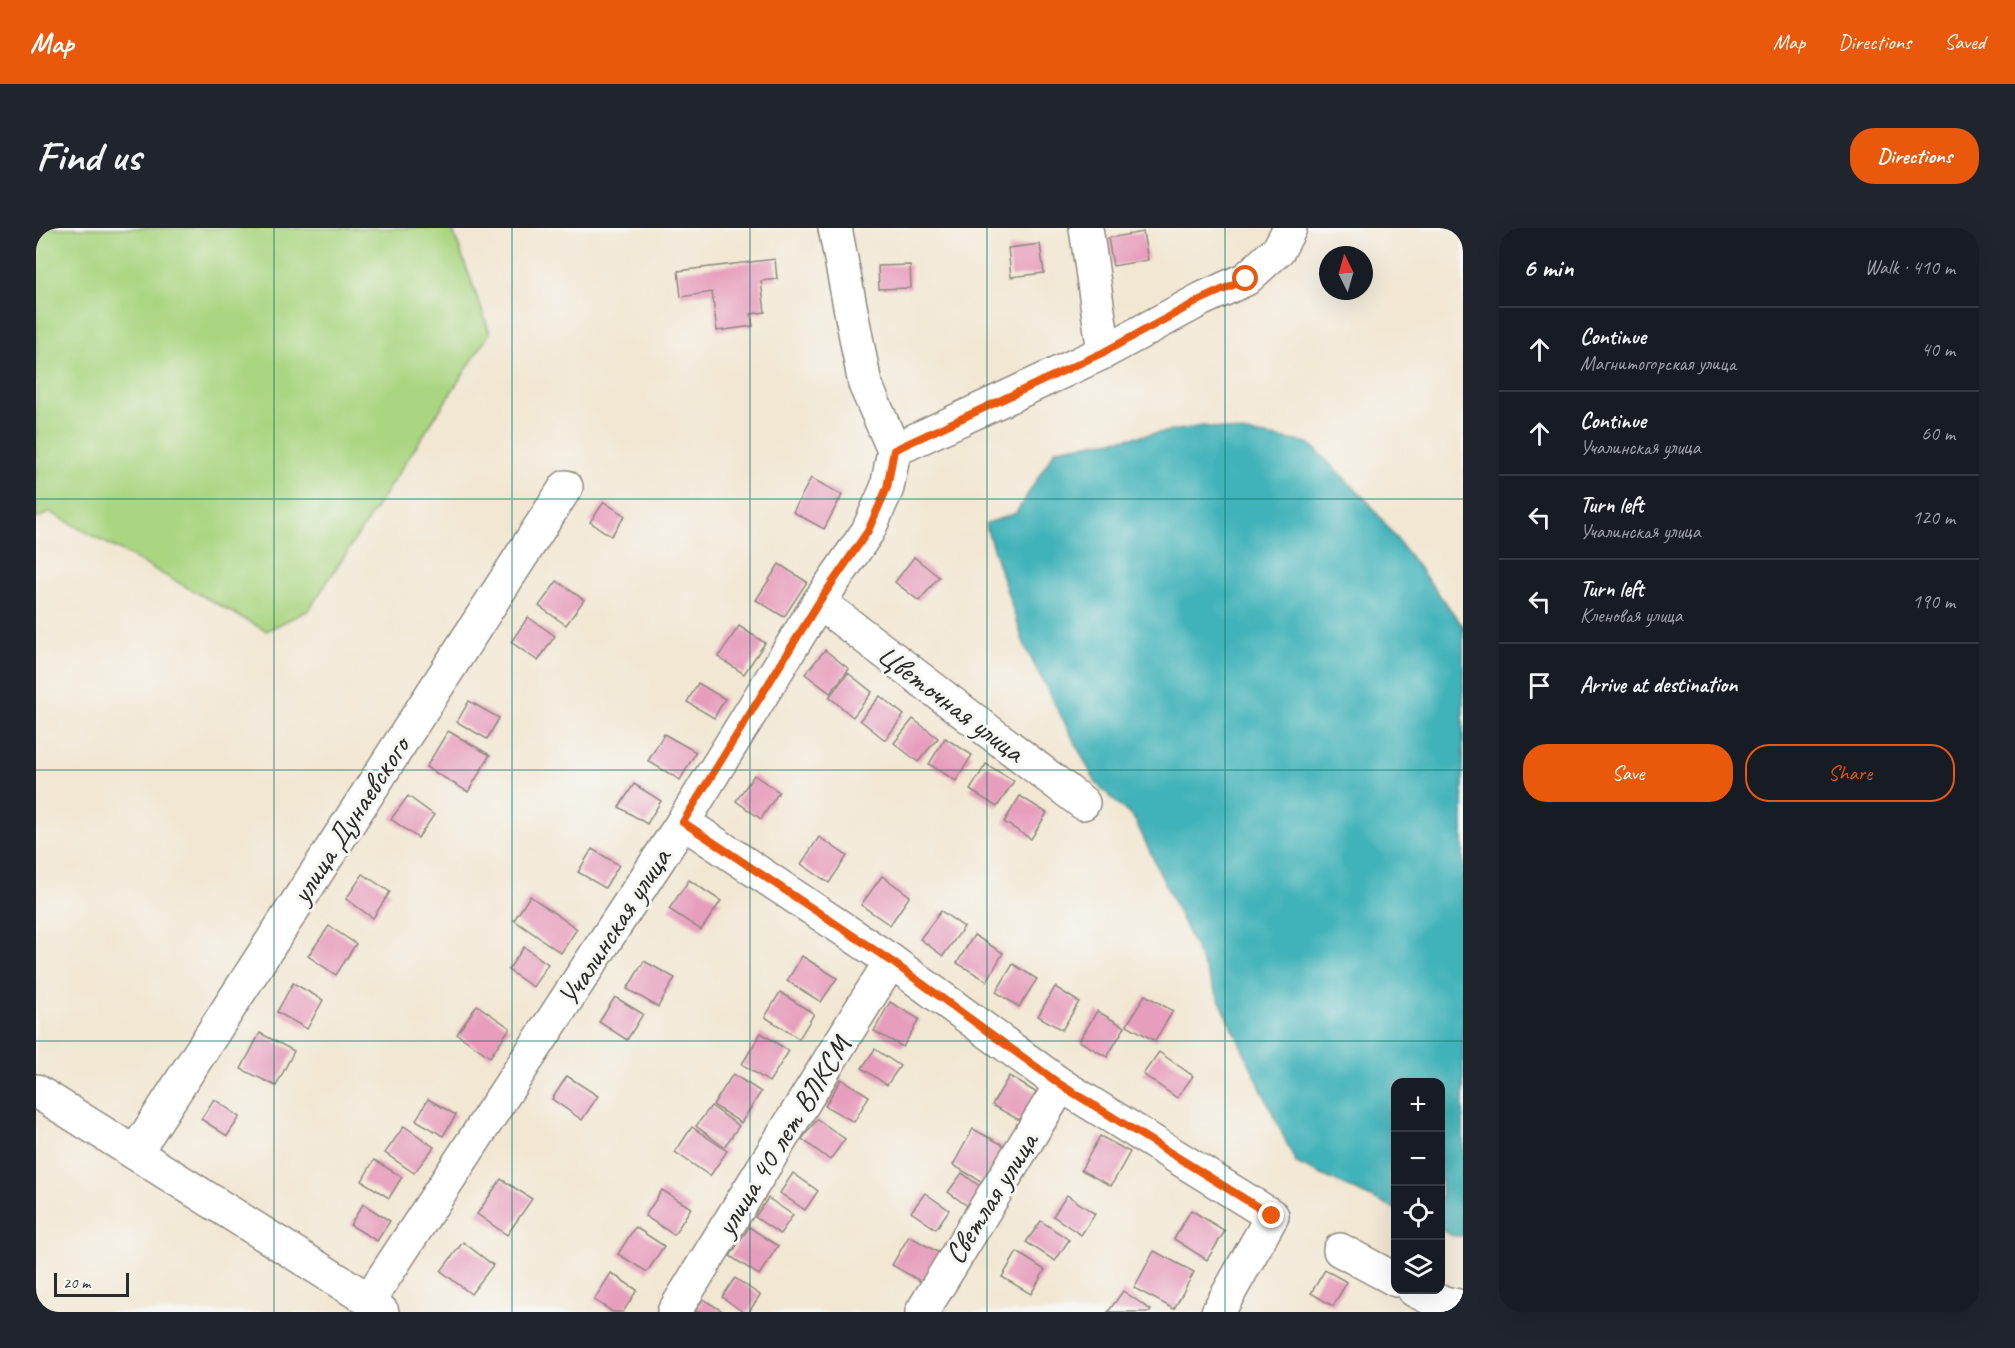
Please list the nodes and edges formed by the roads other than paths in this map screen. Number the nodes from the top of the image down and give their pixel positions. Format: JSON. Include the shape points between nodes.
{"nodes":[{"id":1,"x":835,"y":228,"type":"edge"},
{"id":2,"x":1086,"y":228,"type":"edge"},
{"id":3,"x":1290,"y":228,"type":"edge"},
{"id":4,"x":1104,"y":352,"type":"junction"},
{"id":5,"x":894,"y":450,"type":"junction"},
{"id":6,"x":566,"y":488,"type":"dead end"},
{"id":7,"x":819,"y":602,"type":"junction"},
{"id":8,"x":1083,"y":803,"type":"dead end"},
{"id":9,"x":683,"y":822,"type":"junction"},
{"id":10,"x":891,"y":961,"type":"junction"},
{"id":11,"x":1061,"y":1085,"type":"junction"},
{"id":12,"x":36,"y":1091,"type":"edge"},
{"id":13,"x":135,"y":1153,"type":"junction"},
{"id":14,"x":1340,"y":1250,"type":"dead end"},
{"id":15,"x":1391,"y":1278,"type":"edge"},
{"id":16,"x":1422,"y":1294,"type":"edge"},
{"id":17,"x":376,"y":1306,"type":"edge"},
{"id":18,"x":1461,"y":1308,"type":"edge"},
{"id":19,"x":674,"y":1312,"type":"edge"},
{"id":20,"x":922,"y":1312,"type":"edge"},
{"id":21,"x":1218,"y":1312,"type":"edge"}],
"edges":[{"from":1,"to":5,"type":"street","via":[[865,384]]},
{"from":2,"to":4,"type":"street"},
{"from":3,"to":4,"type":"street","via":[[1279,249],[1246,279]]},
{"from":4,"to":5,"type":"street"},
{"from":5,"to":7,"type":"street","name":"Учалинская улица","via":[[887,488],[868,531]]},
{"from":6,"to":13,"type":"street","name":"улица Дунаевского"},
{"from":7,"to":8,"type":"street","name":"Цветочная улица"},
{"from":7,"to":9,"type":"street","name":"Учалинская улица"},
{"from":9,"to":10,"type":"street"},
{"from":9,"to":17,"type":"street","name":"Учалинская улица"},
{"from":10,"to":11,"type":"street"},
{"from":10,"to":19,"type":"street","name":"улица 40 лет ВЛКСМ"},
{"from":11,"to":20,"type":"street","name":"Светлая улица"},
{"from":11,"to":21,"type":"street","via":[[1272,1216]]},
{"from":12,"to":13,"type":"street"},
{"from":13,"to":17,"type":"street"},
{"from":14,"to":15,"type":"street"},
{"from":16,"to":18,"type":"street"}]}
